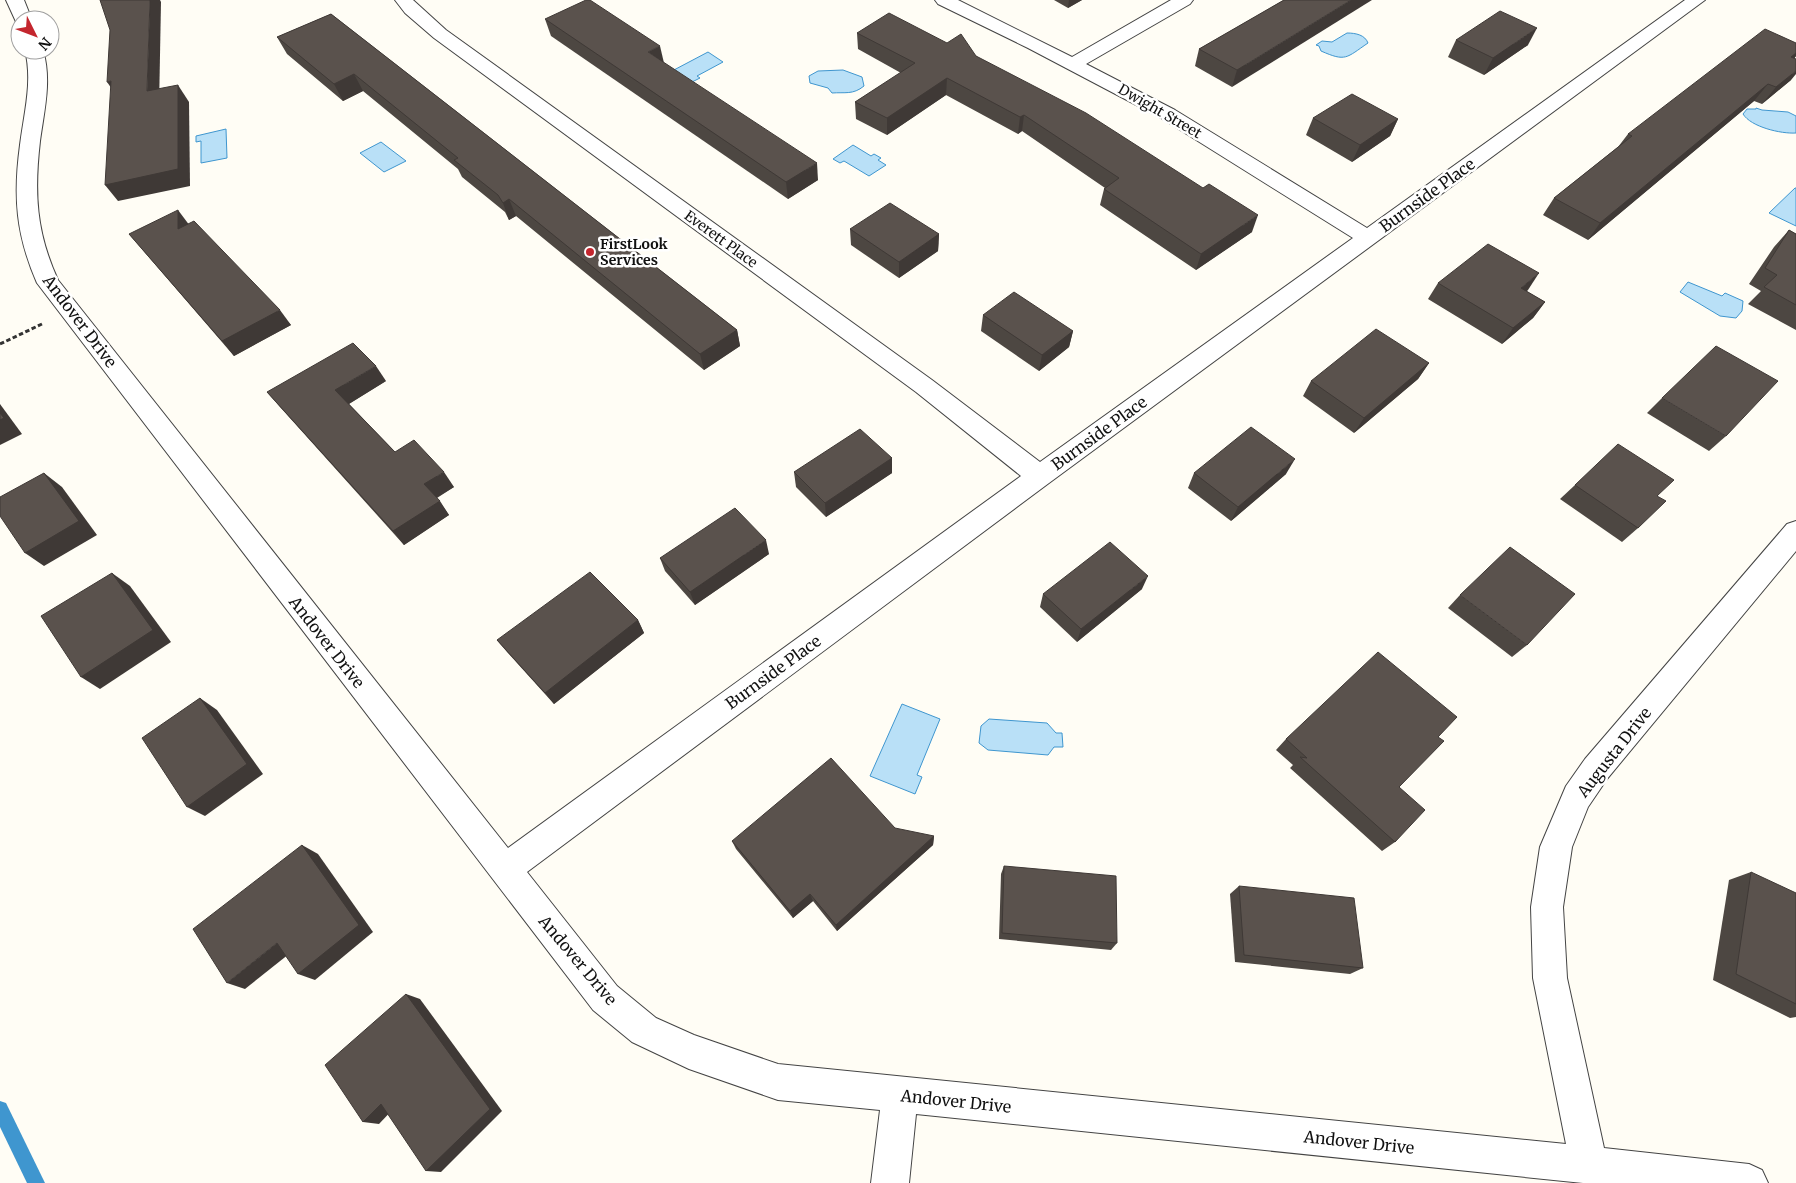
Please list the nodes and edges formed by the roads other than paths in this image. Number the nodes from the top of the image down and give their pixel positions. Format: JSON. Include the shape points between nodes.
{"nodes":[{"id":1,"x":404,"y":0,"type":"edge"},
{"id":2,"x":944,"y":0,"type":"edge"},
{"id":3,"x":1184,"y":0,"type":"edge"},
{"id":4,"x":1696,"y":0,"type":"edge"},
{"id":5,"x":36,"y":60,"type":"edge"},
{"id":6,"x":1074,"y":64,"type":"junction"},
{"id":7,"x":1367,"y":237,"type":"junction"},
{"id":8,"x":1040,"y":476,"type":"junction"},
{"id":9,"x":1796,"y":532,"type":"edge"},
{"id":10,"x":505,"y":869,"type":"junction"},
{"id":11,"x":900,"y":1095,"type":"junction"},
{"id":12,"x":1589,"y":1165,"type":"junction"},
{"id":13,"x":890,"y":1183,"type":"edge"},
{"id":14,"x":1749,"y":1183,"type":"edge"}],
"edges":[{"from":1,"to":8,"type":"street","name":"Everett Place","via":[[440,34],[924,386]]},
{"from":2,"to":6,"type":"street","name":"Dwight Street"},
{"from":3,"to":6,"type":"street"},
{"from":4,"to":7,"type":"street","name":"Burnside Place"},
{"from":5,"to":10,"type":"street","name":"Andover Drive","via":[[39,79],[27,168],[26,213],[36,258],[48,283]]},
{"from":6,"to":7,"type":"street","name":"Dwight Street","via":[[1168,114]]},
{"from":7,"to":8,"type":"street","name":"Burnside Place"},
{"from":8,"to":10,"type":"street","name":"Burnside Place"},
{"from":9,"to":12,"type":"street","name":"Augusta Drive","via":[[1596,769],[1577,798],[1556,847],[1547,907],[1550,978]]},
{"from":10,"to":11,"type":"street","name":"Andover Drive","via":[[605,998],[644,1030],[689,1051],[778,1082]]},
{"from":11,"to":12,"type":"street","name":"Andover Drive"},
{"from":11,"to":13,"type":"street"},
{"from":12,"to":14,"type":"street","name":"Andover Drive"}]}
